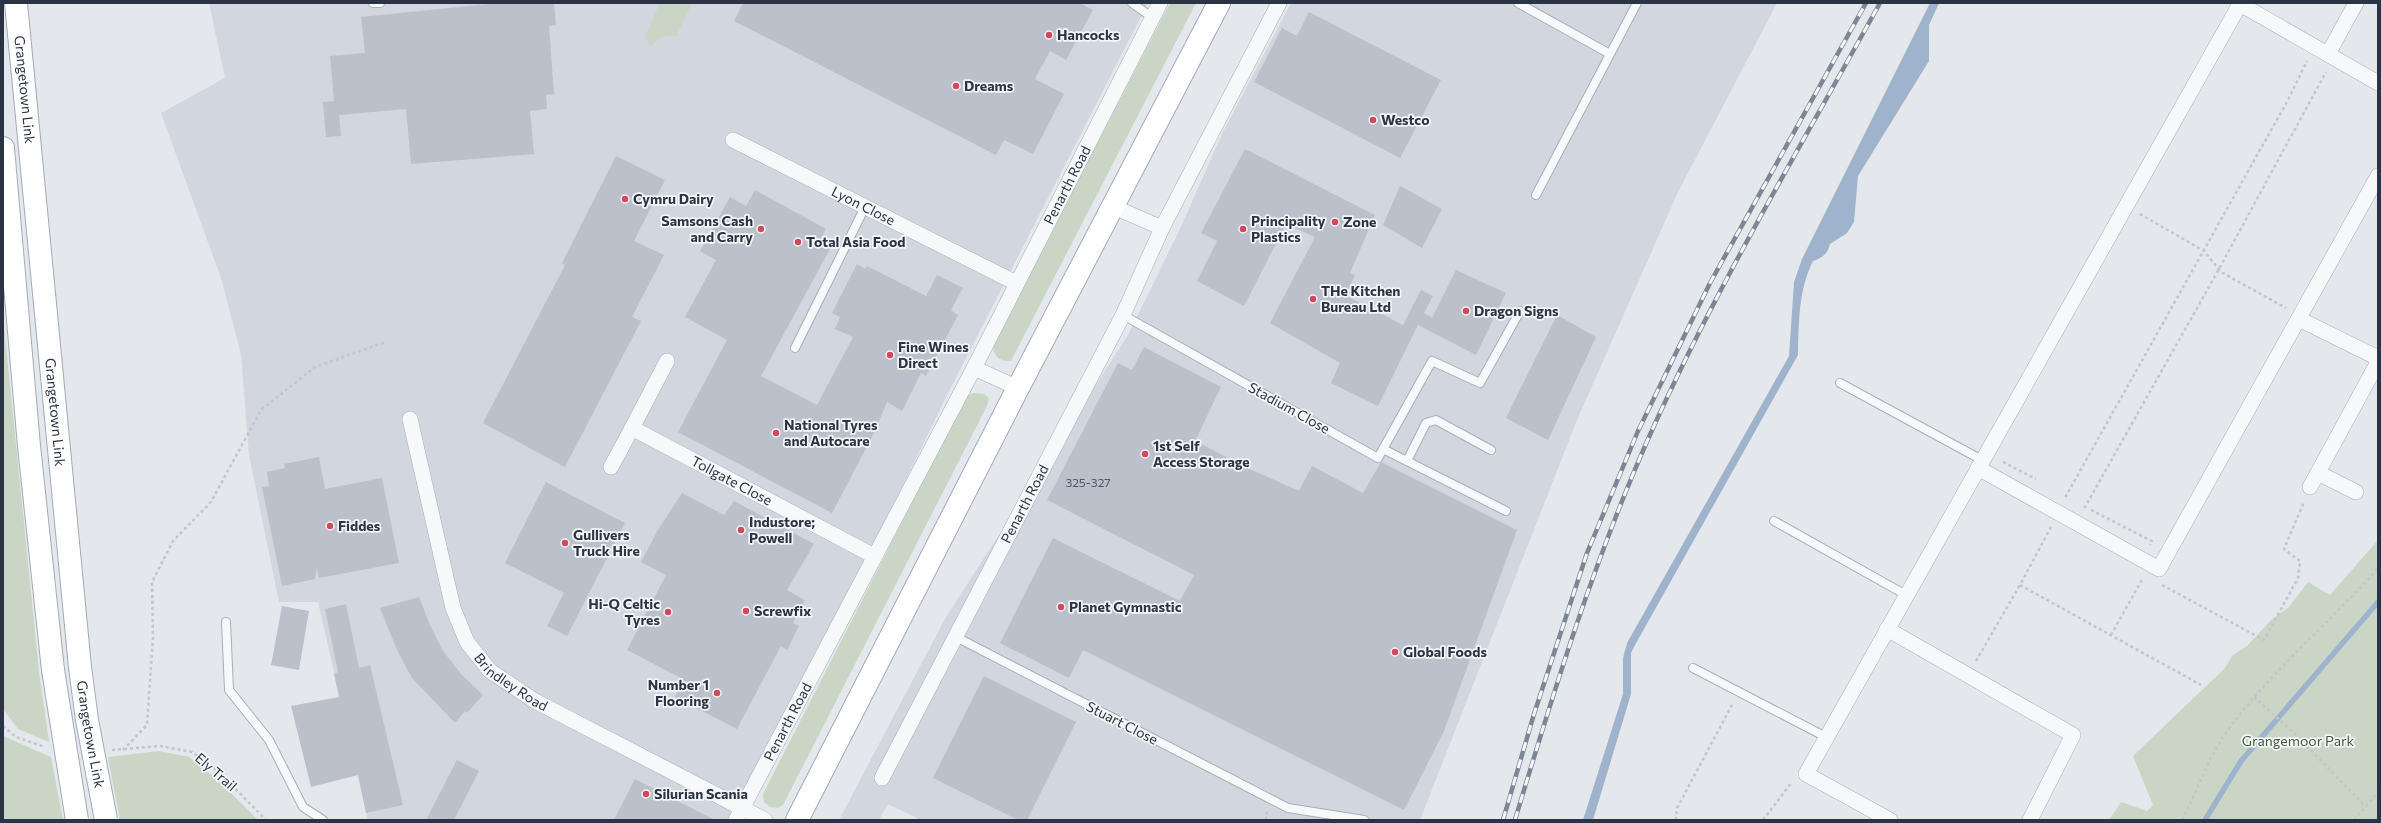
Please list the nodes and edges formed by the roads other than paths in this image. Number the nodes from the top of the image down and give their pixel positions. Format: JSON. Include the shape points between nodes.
{"nodes":[{"id":1,"x":16,"y":3,"type":"edge"},
{"id":2,"x":373,"y":3,"type":"edge"},
{"id":3,"x":380,"y":3,"type":"edge"},
{"id":4,"x":1132,"y":3,"type":"edge"},
{"id":5,"x":1160,"y":3,"type":"edge"},
{"id":6,"x":1219,"y":3,"type":"edge"},
{"id":7,"x":1280,"y":3,"type":"edge"},
{"id":8,"x":1518,"y":3,"type":"edge"},
{"id":9,"x":1637,"y":3,"type":"edge"},
{"id":10,"x":2356,"y":3,"type":"edge"},
{"id":11,"x":1153,"y":18,"type":"junction"},
{"id":12,"x":2325,"y":52,"type":"junction"},
{"id":13,"x":1610,"y":54,"type":"junction"},
{"id":14,"x":2378,"y":83,"type":"edge"},
{"id":15,"x":733,"y":140,"type":"dead end"},
{"id":16,"x":3,"y":148,"type":"edge"},
{"id":17,"x":2378,"y":176,"type":"edge"},
{"id":18,"x":1536,"y":196,"type":"dead end"},
{"id":19,"x":865,"y":207,"type":"junction"},
{"id":20,"x":1114,"y":207,"type":"junction"},
{"id":21,"x":1162,"y":228,"type":"junction"},
{"id":22,"x":1016,"y":283,"type":"junction"},
{"id":23,"x":1520,"y":311,"type":"dead end"},
{"id":24,"x":1123,"y":315,"type":"junction"},
{"id":25,"x":2299,"y":318,"type":"junction"},
{"id":26,"x":795,"y":348,"type":"dead end"},
{"id":27,"x":2378,"y":358,"type":"edge"},
{"id":28,"x":667,"y":361,"type":"dead end"},
{"id":29,"x":2378,"y":362,"type":"edge"},
{"id":30,"x":974,"y":368,"type":"junction"},
{"id":31,"x":1840,"y":383,"type":"dead end"},
{"id":32,"x":1018,"y":388,"type":"junction"},
{"id":33,"x":410,"y":419,"type":"dead end"},
{"id":34,"x":632,"y":428,"type":"junction"},
{"id":35,"x":1383,"y":449,"type":"junction"},
{"id":36,"x":1491,"y":450,"type":"dead end"},
{"id":37,"x":1407,"y":461,"type":"junction"},
{"id":38,"x":1980,"y":464,"type":"junction"},
{"id":39,"x":611,"y":467,"type":"dead end"},
{"id":40,"x":2318,"y":473,"type":"junction"},
{"id":41,"x":2310,"y":487,"type":"road end"},
{"id":42,"x":2356,"y":492,"type":"dead end"},
{"id":43,"x":1506,"y":511,"type":"dead end"},
{"id":44,"x":1774,"y":521,"type":"dead end"},
{"id":45,"x":874,"y":556,"type":"junction"},
{"id":46,"x":1906,"y":595,"type":"junction"},
{"id":47,"x":226,"y":622,"type":"dead end"},
{"id":48,"x":1887,"y":629,"type":"junction"},
{"id":49,"x":956,"y":638,"type":"junction"},
{"id":50,"x":1693,"y":668,"type":"dead end"},
{"id":51,"x":1826,"y":738,"type":"junction"},
{"id":52,"x":882,"y":778,"type":"dead end"},
{"id":53,"x":738,"y":814,"type":"edge"},
{"id":54,"x":77,"y":820,"type":"edge"},
{"id":55,"x":106,"y":820,"type":"edge"},
{"id":56,"x":324,"y":820,"type":"edge"},
{"id":57,"x":765,"y":820,"type":"edge"},
{"id":58,"x":797,"y":820,"type":"edge"},
{"id":59,"x":1364,"y":820,"type":"edge"},
{"id":60,"x":1890,"y":820,"type":"edge"},
{"id":61,"x":2030,"y":820,"type":"edge"}],
"edges":[{"from":1,"to":55,"type":"main road","name":"Grangetown Link","bridge":true,"via":[[80,667]]},
{"from":2,"to":3,"type":"lane"},
{"from":4,"to":11,"type":"lane"},
{"from":5,"to":11,"type":"street","name":"Penarth Road"},
{"from":6,"to":20,"type":"main road"},
{"from":7,"to":21,"type":"street","name":"Penarth Road"},
{"from":8,"to":13,"type":"lane"},
{"from":9,"to":13,"type":"lane"},
{"from":10,"to":12,"type":"street"},
{"from":11,"to":22,"type":"street","name":"Penarth Road"},
{"from":12,"to":14,"type":"street"},
{"from":12,"to":38,"type":"street","via":[[2240,4]]},
{"from":13,"to":18,"type":"lane"},
{"from":15,"to":19,"type":"street","name":"Lyon Close"},
{"from":16,"to":54,"type":"main road","name":"Grangetown Link","bridge":true,"via":[[53,670]]},
{"from":17,"to":25,"type":"street"},
{"from":19,"to":22,"type":"street","name":"Lyon Close"},
{"from":19,"to":26,"type":"lane"},
{"from":20,"to":21,"type":"street"},
{"from":20,"to":32,"type":"main road"},
{"from":21,"to":24,"type":"street","name":"Penarth Road"},
{"from":22,"to":30,"type":"street","name":"Penarth Road"},
{"from":23,"to":35,"type":"lane","via":[[1480,383],[1432,361]]},
{"from":24,"to":35,"type":"lane","name":"Stadium Close","via":[[1378,458]]},
{"from":24,"to":49,"type":"street","name":"Penarth Road"},
{"from":25,"to":27,"type":"street"},
{"from":25,"to":38,"type":"street","via":[[2159,569],[1994,477]]},
{"from":28,"to":34,"type":"street"},
{"from":29,"to":40,"type":"street"},
{"from":30,"to":32,"type":"street"},
{"from":30,"to":45,"type":"street","name":"Penarth Road"},
{"from":31,"to":38,"type":"lane"},
{"from":32,"to":58,"type":"main road"},
{"from":33,"to":53,"type":"street","name":"Brindley Road","via":[[453,608],[467,642],[490,671],[535,701]]},
{"from":34,"to":39,"type":"street"},
{"from":34,"to":45,"type":"street","name":"Tollgate Close"},
{"from":35,"to":37,"type":"lane"},
{"from":36,"to":37,"type":"lane","via":[[1436,420],[1426,423]]},
{"from":37,"to":43,"type":"lane"},
{"from":38,"to":46,"type":"street"},
{"from":40,"to":41,"type":"street"},
{"from":40,"to":42,"type":"street"},
{"from":44,"to":46,"type":"lane"},
{"from":45,"to":53,"type":"street","name":"Penarth Road"},
{"from":46,"to":48,"type":"street"},
{"from":47,"to":56,"type":"lane","via":[[228,690],[269,740],[303,807]]},
{"from":48,"to":51,"type":"street"},
{"from":48,"to":61,"type":"street","via":[[2073,735]]},
{"from":49,"to":52,"type":"street","name":"Penarth Road"},
{"from":49,"to":59,"type":"lane","name":"Stuart Close","via":[[1288,808]]},
{"from":50,"to":51,"type":"lane"},
{"from":51,"to":60,"type":"street","via":[[1806,774]]},
{"from":53,"to":57,"type":"street","name":"Brindley Road"}]}
